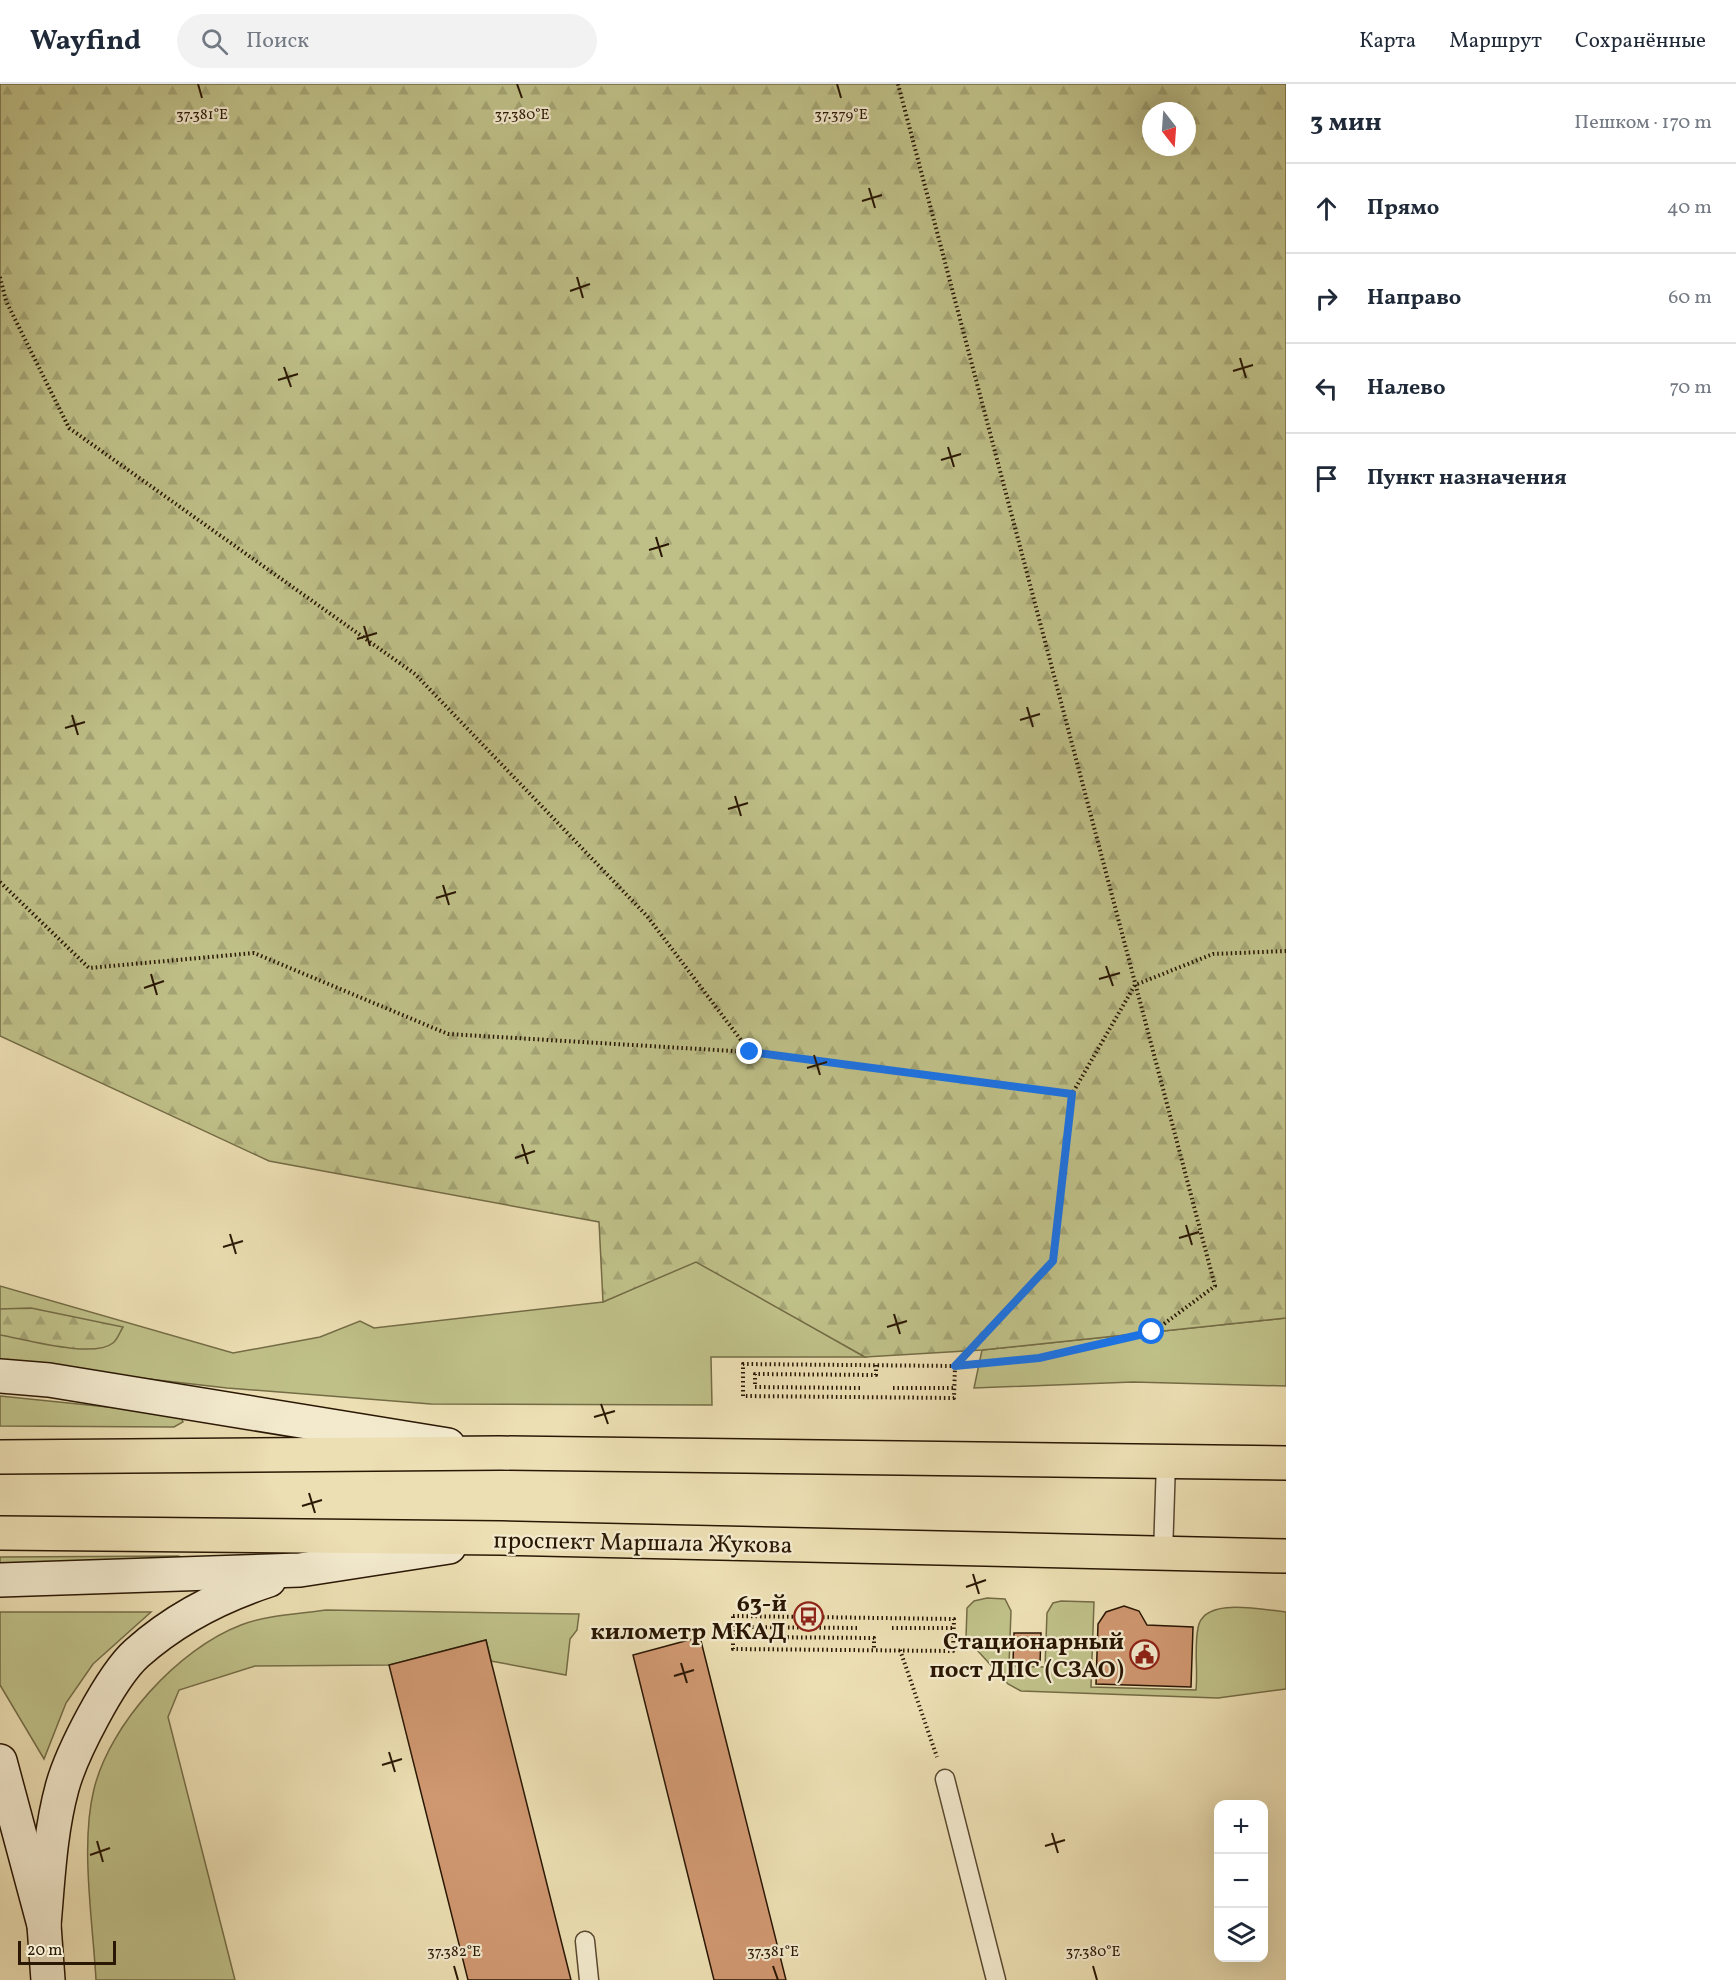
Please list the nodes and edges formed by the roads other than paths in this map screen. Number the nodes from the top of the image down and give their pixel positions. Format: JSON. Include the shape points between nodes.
{"nodes":[{"id":1,"x":0,"y":1376,"type":"edge"},
{"id":2,"x":500,"y":1453,"type":"junction"},
{"id":3,"x":0,"y":1457,"type":"edge"},
{"id":4,"x":1166,"y":1462,"type":"junction"},
{"id":5,"x":1286,"y":1463,"type":"edge"},
{"id":6,"x":0,"y":1533,"type":"edge"},
{"id":7,"x":501,"y":1538,"type":"junction"},
{"id":8,"x":1163,"y":1554,"type":"junction"},
{"id":9,"x":1286,"y":1556,"type":"edge"},
{"id":10,"x":300,"y":1570,"type":"junction"},
{"id":11,"x":0,"y":1580,"type":"edge"},
{"id":12,"x":0,"y":1761,"type":"edge"},
{"id":13,"x":945,"y":1779,"type":"road end"},
{"id":14,"x":44,"y":1925,"type":"junction"},
{"id":15,"x":585,"y":1941,"type":"dead end"},
{"id":16,"x":48,"y":1980,"type":"edge"},
{"id":17,"x":589,"y":1980,"type":"edge"},
{"id":18,"x":996,"y":1980,"type":"edge"}],
"edges":[{"from":1,"to":2,"type":"main road","via":[[49,1380]]},
{"from":2,"to":3,"type":"main road"},
{"from":2,"to":4,"type":"main road"},
{"from":4,"to":5,"type":"main road"},
{"from":4,"to":8,"type":"lane"},
{"from":6,"to":7,"type":"main road","name":"проспект Маршала Жукова"},
{"from":7,"to":8,"type":"main road","name":"проспект Маршала Жукова"},
{"from":7,"to":10,"type":"main road"},
{"from":8,"to":9,"type":"main road","name":"проспект Маршала Жукова"},
{"from":10,"to":11,"type":"main road"},
{"from":10,"to":14,"type":"main road","via":[[242,1589],[187,1615],[135,1654],[80,1740],[62,1788]]},
{"from":12,"to":14,"type":"main road"},
{"from":13,"to":18,"type":"lane"},
{"from":14,"to":16,"type":"main road"},
{"from":15,"to":17,"type":"lane"}]}
